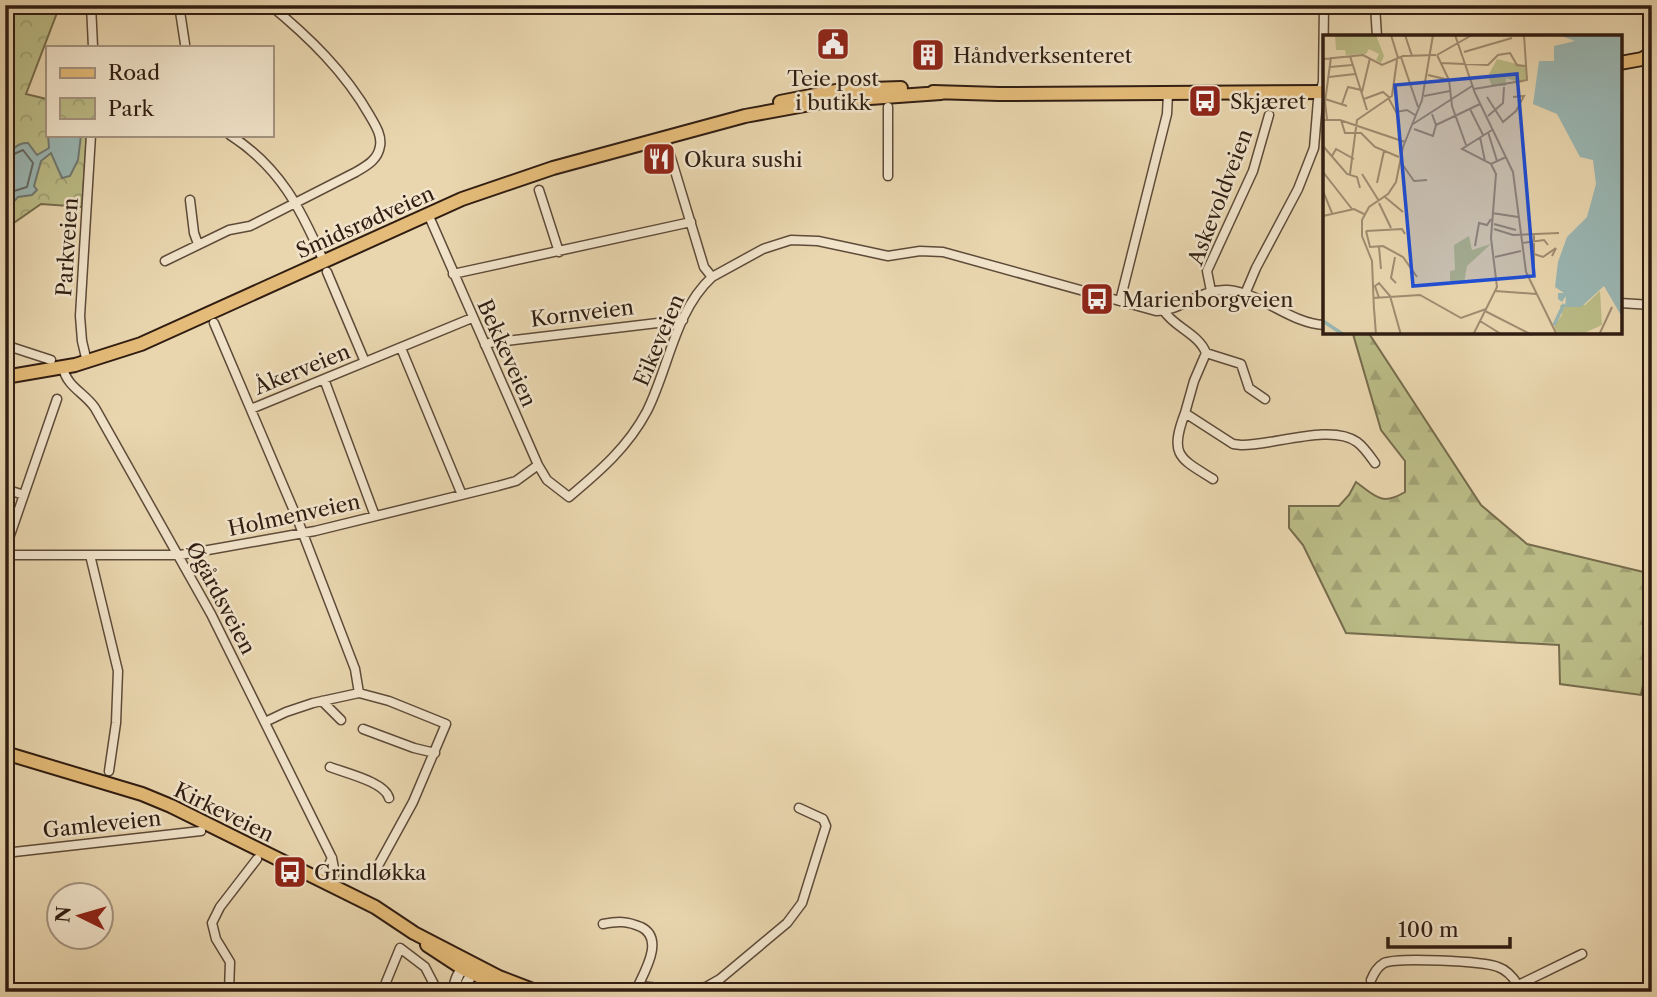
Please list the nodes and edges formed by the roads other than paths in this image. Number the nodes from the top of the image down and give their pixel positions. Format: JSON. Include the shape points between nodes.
{"nodes":[{"id":1,"x":91,"y":5,"type":"edge"},
{"id":2,"x":179,"y":5,"type":"edge"},
{"id":3,"x":270,"y":5,"type":"edge"},
{"id":4,"x":1324,"y":5,"type":"edge"},
{"id":5,"x":1375,"y":5,"type":"edge"},
{"id":6,"x":1324,"y":35,"type":"edge"},
{"id":7,"x":1377,"y":35,"type":"edge"},
{"id":8,"x":185,"y":44,"type":"dead end"},
{"id":9,"x":93,"y":46,"type":"edge"},
{"id":10,"x":1652,"y":53,"type":"edge"},
{"id":11,"x":1622,"y":57,"type":"edge"},
{"id":12,"x":1622,"y":63,"type":"edge"},
{"id":13,"x":1323,"y":92,"type":"edge"},
{"id":14,"x":1168,"y":93,"type":"junction"},
{"id":15,"x":888,"y":107,"type":"dead end"},
{"id":16,"x":1269,"y":115,"type":"dead end"},
{"id":17,"x":91,"y":136,"type":"edge"},
{"id":18,"x":231,"y":136,"type":"edge"},
{"id":19,"x":665,"y":138,"type":"junction"},
{"id":20,"x":887,"y":176,"type":"dead end"},
{"id":21,"x":539,"y":190,"type":"dead end"},
{"id":22,"x":190,"y":200,"type":"dead end"},
{"id":23,"x":296,"y":202,"type":"junction"},
{"id":24,"x":428,"y":215,"type":"junction"},
{"id":25,"x":691,"y":222,"type":"junction"},
{"id":26,"x":198,"y":244,"type":"junction"},
{"id":27,"x":559,"y":252,"type":"junction"},
{"id":28,"x":165,"y":261,"type":"dead end"},
{"id":29,"x":325,"y":267,"type":"junction"},
{"id":30,"x":453,"y":274,"type":"junction"},
{"id":31,"x":712,"y":277,"type":"junction"},
{"id":32,"x":1211,"y":291,"type":"junction"},
{"id":33,"x":1245,"y":294,"type":"junction"},
{"id":34,"x":1120,"y":301,"type":"junction"},
{"id":35,"x":1622,"y":303,"type":"edge"},
{"id":36,"x":1652,"y":305,"type":"edge"},
{"id":37,"x":1164,"y":311,"type":"junction"},
{"id":38,"x":472,"y":318,"type":"junction"},
{"id":39,"x":683,"y":320,"type":"junction"},
{"id":40,"x":214,"y":323,"type":"dead end"},
{"id":41,"x":1323,"y":324,"type":"edge"},
{"id":42,"x":5,"y":345,"type":"edge"},
{"id":43,"x":485,"y":345,"type":"junction"},
{"id":44,"x":401,"y":348,"type":"junction"},
{"id":45,"x":1206,"y":353,"type":"junction"},
{"id":46,"x":51,"y":360,"type":"dead end"},
{"id":47,"x":87,"y":362,"type":"junction"},
{"id":48,"x":365,"y":362,"type":"junction"},
{"id":49,"x":63,"y":368,"type":"junction"},
{"id":50,"x":5,"y":377,"type":"edge"},
{"id":51,"x":324,"y":379,"type":"junction"},
{"id":52,"x":57,"y":399,"type":"dead end"},
{"id":53,"x":1265,"y":399,"type":"dead end"},
{"id":54,"x":251,"y":409,"type":"junction"},
{"id":55,"x":1185,"y":413,"type":"junction"},
{"id":56,"x":1375,"y":463,"type":"dead end"},
{"id":57,"x":538,"y":465,"type":"junction"},
{"id":58,"x":1213,"y":479,"type":"dead end"},
{"id":59,"x":5,"y":489,"type":"edge"},
{"id":60,"x":24,"y":495,"type":"junction"},
{"id":61,"x":462,"y":495,"type":"junction"},
{"id":62,"x":569,"y":497,"type":"joint"},
{"id":63,"x":375,"y":516,"type":"junction"},
{"id":64,"x":302,"y":534,"type":"junction"},
{"id":65,"x":6,"y":555,"type":"edge"},
{"id":66,"x":90,"y":555,"type":"junction"},
{"id":67,"x":180,"y":555,"type":"junction"},
{"id":68,"x":359,"y":694,"type":"junction"},
{"id":69,"x":322,"y":701,"type":"junction"},
{"id":70,"x":341,"y":720,"type":"dead end"},
{"id":71,"x":265,"y":722,"type":"junction"},
{"id":72,"x":363,"y":729,"type":"dead end"},
{"id":73,"x":5,"y":753,"type":"edge"},
{"id":74,"x":435,"y":753,"type":"junction"},
{"id":75,"x":330,"y":767,"type":"dead end"},
{"id":76,"x":109,"y":771,"type":"dead end"},
{"id":77,"x":389,"y":798,"type":"dead end"},
{"id":78,"x":799,"y":808,"type":"dead end"},
{"id":79,"x":201,"y":831,"type":"dead end"},
{"id":80,"x":5,"y":853,"type":"edge"},
{"id":81,"x":332,"y":858,"type":"junction"},
{"id":82,"x":257,"y":859,"type":"dead end"},
{"id":83,"x":373,"y":875,"type":"dead end"},
{"id":84,"x":318,"y":878,"type":"junction"},
{"id":85,"x":331,"y":885,"type":"junction"},
{"id":86,"x":603,"y":924,"type":"dead end"},
{"id":87,"x":1582,"y":954,"type":"dead end"},
{"id":88,"x":468,"y":968,"type":"junction"},
{"id":89,"x":1371,"y":980,"type":"dead end"},
{"id":90,"x":1518,"y":985,"type":"junction"},
{"id":91,"x":637,"y":989,"type":"edge"},
{"id":92,"x":229,"y":992,"type":"edge"},
{"id":93,"x":382,"y":992,"type":"edge"},
{"id":94,"x":439,"y":992,"type":"edge"},
{"id":95,"x":454,"y":992,"type":"edge"},
{"id":96,"x":463,"y":992,"type":"edge"},
{"id":97,"x":512,"y":992,"type":"edge"},
{"id":98,"x":538,"y":992,"type":"edge"},
{"id":99,"x":1504,"y":992,"type":"edge"}],
"edges":[{"from":1,"to":9,"type":"street"},
{"from":2,"to":8,"type":"street"},
{"from":3,"to":23,"type":"street","via":[[337,70],[363,105],[381,141],[378,154],[367,166]]},
{"from":4,"to":6,"type":"street"},
{"from":5,"to":7,"type":"street"},
{"from":10,"to":11,"type":"main road"},
{"from":10,"to":12,"type":"main road"},
{"from":13,"to":14,"type":"main road","name":"Smidsrødveien"},
{"from":13,"to":33,"type":"street","via":[[1306,171]]},
{"from":14,"to":19,"type":"main road","name":"Smidsrødveien","via":[[841,90],[796,97]]},
{"from":14,"to":34,"type":"street","via":[[1167,114]]},
{"from":15,"to":20,"type":"street"},
{"from":16,"to":32,"type":"street","name":"Askevoldveien","via":[[1253,171],[1207,271]]},
{"from":17,"to":47,"type":"street","name":"Parkveien","via":[[80,317]]},
{"from":18,"to":23,"type":"street","name":"Åkerveien","via":[[261,158]]},
{"from":19,"to":24,"type":"main road","name":"Smidsrødveien","via":[[507,183]]},
{"from":19,"to":25,"type":"street"},
{"from":21,"to":27,"type":"street"},
{"from":22,"to":26,"type":"street"},
{"from":23,"to":26,"type":"street","via":[[250,226]]},
{"from":23,"to":29,"type":"street","name":"Åkerveien"},
{"from":24,"to":29,"type":"main road","name":"Smidsrødveien"},
{"from":24,"to":30,"type":"street","name":"Bekkeveien"},
{"from":25,"to":27,"type":"street"},
{"from":25,"to":31,"type":"street","via":[[704,267]]},
{"from":26,"to":28,"type":"street"},
{"from":27,"to":30,"type":"street"},
{"from":29,"to":47,"type":"main road","name":"Smidsrødveien"},
{"from":29,"to":48,"type":"street","name":"Åkerveien"},
{"from":30,"to":38,"type":"street","name":"Bekkeveien"},
{"from":31,"to":34,"type":"street","via":[[784,241],[809,240],[888,256],[943,252]]},
{"from":31,"to":39,"type":"street","name":"Eikeveien"},
{"from":32,"to":33,"type":"street"},
{"from":32,"to":37,"type":"street"},
{"from":33,"to":41,"type":"street","via":[[1291,316]]},
{"from":34,"to":37,"type":"street"},
{"from":35,"to":36,"type":"street"},
{"from":37,"to":45,"type":"street","via":[[1200,342]]},
{"from":38,"to":43,"type":"street","name":"Bekkeveien"},
{"from":38,"to":44,"type":"street","name":"Åkerveien"},
{"from":39,"to":43,"type":"street","name":"Kornveien"},
{"from":39,"to":62,"type":"street","name":"Eikeveien","via":[[657,390],[632,437]]},
{"from":40,"to":54,"type":"street"},
{"from":42,"to":46,"type":"street"},
{"from":43,"to":57,"type":"street","name":"Bekkeveien"},
{"from":44,"to":48,"type":"street","name":"Åkerveien"},
{"from":44,"to":61,"type":"street"},
{"from":45,"to":53,"type":"street","via":[[1241,364],[1249,388]]},
{"from":45,"to":55,"type":"street"},
{"from":47,"to":49,"type":"main road","name":"Smidsrødveien"},
{"from":48,"to":51,"type":"street","name":"Åkerveien"},
{"from":49,"to":50,"type":"main road","name":"Smidsrødveien"},
{"from":49,"to":67,"type":"street","name":"Øgårdsveien","via":[[68,383],[95,408]]},
{"from":51,"to":54,"type":"street","name":"Åkerveien"},
{"from":51,"to":63,"type":"street"},
{"from":52,"to":60,"type":"street"},
{"from":54,"to":64,"type":"street"},
{"from":55,"to":56,"type":"street","via":[[1233,444],[1348,438],[1360,444]]},
{"from":55,"to":58,"type":"street","via":[[1177,433],[1178,451]]},
{"from":57,"to":61,"type":"street","name":"Holmenveien","via":[[516,481]]},
{"from":57,"to":62,"type":"street","name":"Bekkeveien","via":[[547,481]]},
{"from":59,"to":60,"type":"street"},
{"from":60,"to":65,"type":"street"},
{"from":61,"to":63,"type":"street","name":"Holmenveien"},
{"from":63,"to":64,"type":"street","name":"Holmenveien"},
{"from":64,"to":67,"type":"street","name":"Holmenveien"},
{"from":64,"to":68,"type":"street","via":[[355,669]]},
{"from":65,"to":66,"type":"street","name":"Holmenveien"},
{"from":66,"to":67,"type":"street","name":"Holmenveien"},
{"from":66,"to":76,"type":"street","via":[[118,671]]},
{"from":67,"to":71,"type":"street","name":"Øgårdsveien"},
{"from":68,"to":69,"type":"street"},
{"from":68,"to":74,"type":"street","via":[[446,723]]},
{"from":69,"to":70,"type":"street"},
{"from":69,"to":71,"type":"street"},
{"from":71,"to":81,"type":"street","name":"Øgårdsveien"},
{"from":72,"to":74,"type":"street"},
{"from":73,"to":84,"type":"main road","name":"Kirkeveien","via":[[142,794]]},
{"from":74,"to":83,"type":"street"},
{"from":75,"to":77,"type":"street","via":[[379,786]]},
{"from":78,"to":91,"type":"street","via":[[823,819],[826,826],[796,914],[712,984],[694,989]]},
{"from":79,"to":80,"type":"street","name":"Gamleveien"},
{"from":81,"to":84,"type":"street"},
{"from":81,"to":85,"type":"street","name":"Øgårdsveien","via":[[335,873]]},
{"from":82,"to":92,"type":"street","via":[[212,923],[230,962]]},
{"from":84,"to":85,"type":"main road","name":"Kirkeveien"},
{"from":85,"to":88,"type":"main road","name":"Kirkeveien","via":[[375,907],[442,957]]},
{"from":86,"to":91,"type":"street","via":[[627,922],[652,935],[653,946]]},
{"from":87,"to":90,"type":"street"},
{"from":88,"to":95,"type":"street","via":[[456,978]]},
{"from":88,"to":96,"type":"street"},
{"from":88,"to":97,"type":"main road","name":"Kirkeveien"},
{"from":88,"to":98,"type":"main road","name":"Kirkeveien"},
{"from":89,"to":90,"type":"street","via":[[1378,967],[1389,961],[1461,962],[1501,968]]},
{"from":90,"to":99,"type":"street"},
{"from":93,"to":94,"type":"street","via":[[400,948],[425,967]]}]}
